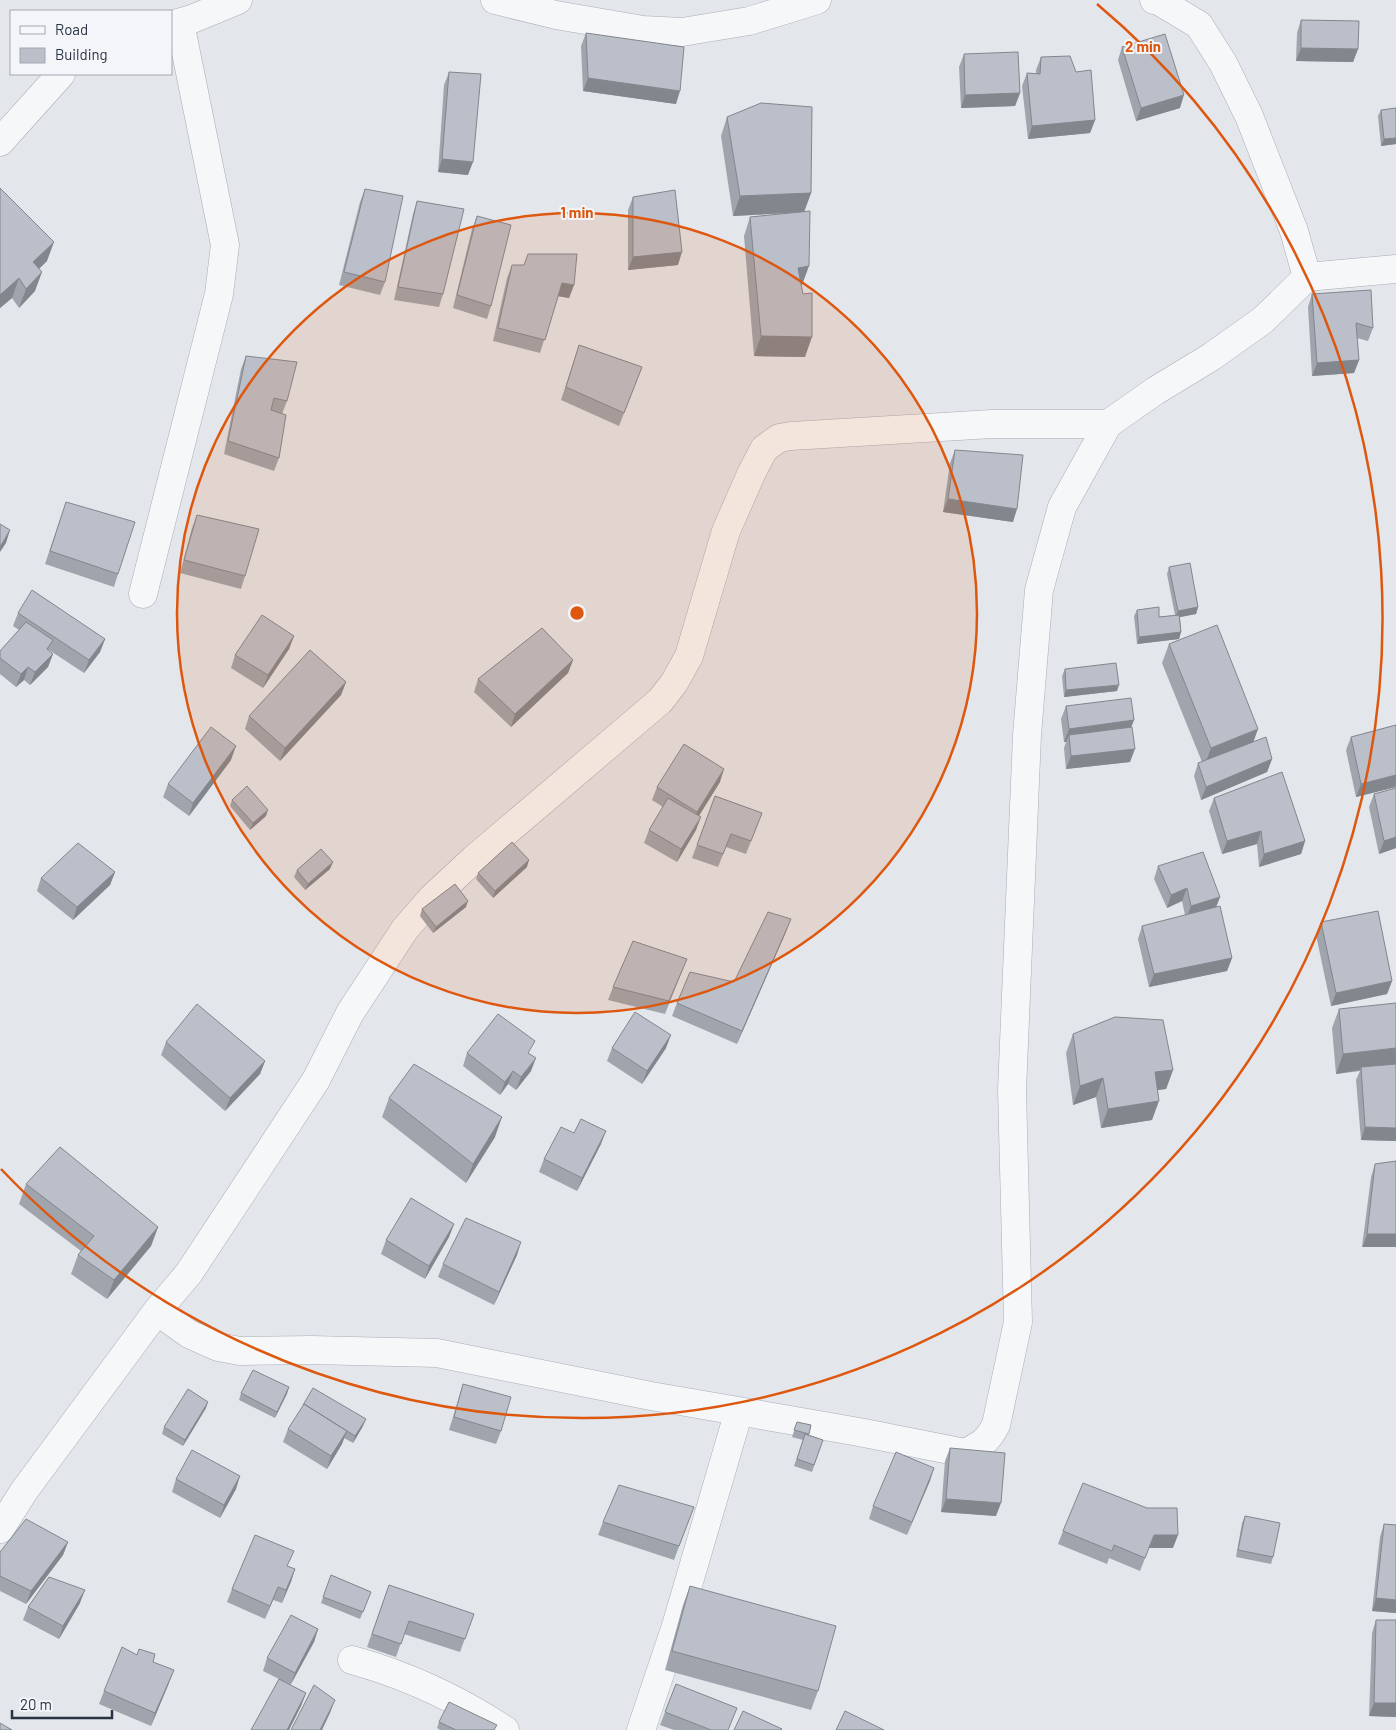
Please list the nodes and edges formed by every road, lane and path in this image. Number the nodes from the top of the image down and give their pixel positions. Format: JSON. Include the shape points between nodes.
{"nodes":[{"id":1,"x":238,"y":0,"type":"edge"},
{"id":2,"x":496,"y":0,"type":"edge"},
{"id":3,"x":1154,"y":0,"type":"edge"},
{"id":4,"x":801,"y":2,"type":"edge"},
{"id":5,"x":176,"y":24,"type":"edge"},
{"id":6,"x":60,"y":75,"type":"edge"},
{"id":7,"x":0,"y":142,"type":"edge"},
{"id":8,"x":1396,"y":268,"type":"edge"},
{"id":9,"x":1307,"y":277,"type":"junction"},
{"id":10,"x":1108,"y":424,"type":"junction"},
{"id":11,"x":143,"y":594,"type":"dead end"},
{"id":12,"x":157,"y":1311,"type":"junction"},
{"id":13,"x":740,"y":1411,"type":"junction"},
{"id":14,"x":0,"y":1529,"type":"edge"},
{"id":15,"x":352,"y":1660,"type":"dead end"},
{"id":16,"x":505,"y":1730,"type":"edge"},
{"id":17,"x":641,"y":1730,"type":"edge"}],
"edges":[{"from":1,"to":5,"type":"street"},
{"from":2,"to":4,"type":"street","via":[[556,15],[643,30],[682,32],[749,21]]},
{"from":3,"to":9,"type":"street","via":[[1199,25],[1223,63],[1249,116],[1294,231]]},
{"from":5,"to":11,"type":"street","via":[[225,245],[219,294]]},
{"from":6,"to":7,"type":"street"},
{"from":8,"to":9,"type":"street"},
{"from":9,"to":10,"type":"street","via":[[1263,320]]},
{"from":10,"to":12,"type":"street","via":[[992,424],[791,436],[779,438],[764,449],[726,531],[689,656],[674,683],[660,701],[474,859],[432,898],[405,929],[350,1013],[316,1080],[189,1273]]},
{"from":10,"to":13,"type":"street","via":[[1062,507],[1039,590],[1027,734],[1012,1080],[1018,1322],[996,1425],[985,1442],[965,1453]]},
{"from":12,"to":13,"type":"street","via":[[189,1334],[218,1347],[240,1351],[437,1353]]},
{"from":12,"to":14,"type":"street","via":[[24,1491]]},
{"from":13,"to":17,"type":"street","via":[[676,1626]]},
{"from":15,"to":16,"type":"street","via":[[415,1681]]}]}
